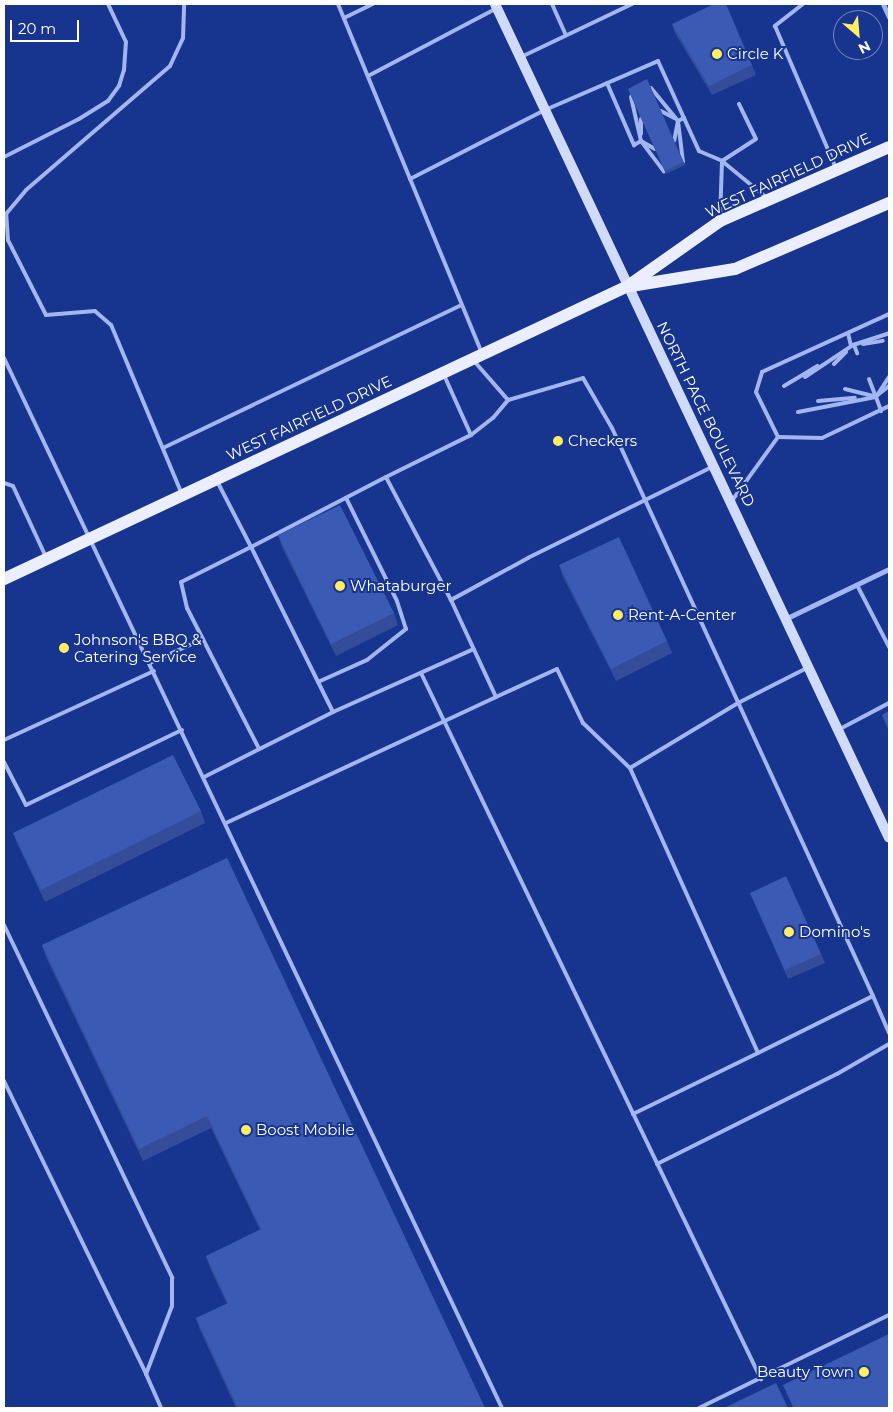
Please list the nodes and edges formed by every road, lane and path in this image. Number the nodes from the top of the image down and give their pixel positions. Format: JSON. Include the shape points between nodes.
{"nodes":[{"id":1,"x":108,"y":4,"type":"edge"},
{"id":2,"x":184,"y":4,"type":"edge"},
{"id":3,"x":338,"y":4,"type":"edge"},
{"id":4,"x":373,"y":4,"type":"edge"},
{"id":5,"x":552,"y":4,"type":"edge"},
{"id":6,"x":632,"y":4,"type":"edge"},
{"id":7,"x":803,"y":4,"type":"edge"},
{"id":8,"x":883,"y":4,"type":"edge"},
{"id":9,"x":496,"y":6,"type":"edge"},
{"id":10,"x":889,"y":17,"type":"edge"},
{"id":11,"x":344,"y":18,"type":"junction"},
{"id":12,"x":566,"y":35,"type":"junction"},
{"id":13,"x":520,"y":58,"type":"junction"},
{"id":14,"x":368,"y":76,"type":"junction"},
{"id":15,"x":607,"y":83,"type":"junction"},
{"id":16,"x":651,"y":88,"type":"edge"},
{"id":17,"x":631,"y":97,"type":"edge"},
{"id":18,"x":739,"y":104,"type":"dead end"},
{"id":19,"x":545,"y":110,"type":"junction"},
{"id":20,"x":661,"y":111,"type":"edge"},
{"id":21,"x":684,"y":118,"type":"junction"},
{"id":22,"x":641,"y":119,"type":"edge"},
{"id":23,"x":678,"y":121,"type":"junction"},
{"id":24,"x":641,"y":141,"type":"junction"},
{"id":25,"x":674,"y":141,"type":"edge"},
{"id":26,"x":889,"y":147,"type":"edge"},
{"id":27,"x":655,"y":149,"type":"edge"},
{"id":28,"x":4,"y":157,"type":"edge"},
{"id":29,"x":722,"y":161,"type":"junction"},
{"id":30,"x":683,"y":162,"type":"edge"},
{"id":31,"x":836,"y":170,"type":"junction"},
{"id":32,"x":664,"y":171,"type":"edge"},
{"id":33,"x":410,"y":179,"type":"junction"},
{"id":34,"x":769,"y":200,"type":"junction"},
{"id":35,"x":889,"y":203,"type":"edge"},
{"id":36,"x":720,"y":221,"type":"junction"},
{"id":37,"x":628,"y":286,"type":"junction"},
{"id":38,"x":462,"y":305,"type":"junction"},
{"id":39,"x":889,"y":314,"type":"edge"},
{"id":40,"x":848,"y":333,"type":"junction"},
{"id":41,"x":889,"y":334,"type":"edge"},
{"id":42,"x":883,"y":341,"type":"dead end"},
{"id":43,"x":853,"y":345,"type":"junction"},
{"id":44,"x":856,"y":353,"type":"dead end"},
{"id":45,"x":478,"y":357,"type":"junction"},
{"id":46,"x":4,"y":358,"type":"edge"},
{"id":47,"x":834,"y":364,"type":"dead end"},
{"id":48,"x":443,"y":373,"type":"junction"},
{"id":49,"x":806,"y":377,"type":"dead end"},
{"id":50,"x":889,"y":377,"type":"edge"},
{"id":51,"x":869,"y":379,"type":"dead end"},
{"id":52,"x":889,"y":385,"type":"edge"},
{"id":53,"x":784,"y":386,"type":"dead end"},
{"id":54,"x":845,"y":389,"type":"dead end"},
{"id":55,"x":876,"y":397,"type":"junction"},
{"id":56,"x":508,"y":400,"type":"junction"},
{"id":57,"x":818,"y":402,"type":"dead end"},
{"id":58,"x":889,"y":406,"type":"edge"},
{"id":59,"x":881,"y":411,"type":"junction"},
{"id":60,"x":798,"y":412,"type":"dead end"},
{"id":61,"x":471,"y":435,"type":"junction"},
{"id":62,"x":778,"y":437,"type":"junction"},
{"id":63,"x":162,"y":448,"type":"junction"},
{"id":64,"x":714,"y":466,"type":"junction"},
{"id":65,"x":386,"y":477,"type":"junction"},
{"id":66,"x":216,"y":479,"type":"junction"},
{"id":67,"x":4,"y":483,"type":"edge"},
{"id":68,"x":182,"y":495,"type":"junction"},
{"id":69,"x":346,"y":498,"type":"junction"},
{"id":70,"x":646,"y":500,"type":"junction"},
{"id":71,"x":731,"y":502,"type":"junction"},
{"id":72,"x":90,"y":538,"type":"junction"},
{"id":73,"x":251,"y":547,"type":"junction"},
{"id":74,"x":47,"y":559,"type":"junction"},
{"id":75,"x":889,"y":569,"type":"edge"},
{"id":76,"x":4,"y":579,"type":"edge"},
{"id":77,"x":857,"y":584,"type":"junction"},
{"id":78,"x":452,"y":600,"type":"junction"},
{"id":79,"x":787,"y":618,"type":"junction"},
{"id":80,"x":203,"y":639,"type":"junction"},
{"id":81,"x":889,"y":647,"type":"edge"},
{"id":82,"x":474,"y":649,"type":"junction"},
{"id":83,"x":150,"y":663,"type":"junction"},
{"id":84,"x":809,"y":667,"type":"junction"},
{"id":85,"x":154,"y":671,"type":"junction"},
{"id":86,"x":421,"y":673,"type":"junction"},
{"id":87,"x":318,"y":682,"type":"junction"},
{"id":88,"x":496,"y":697,"type":"junction"},
{"id":89,"x":740,"y":702,"type":"junction"},
{"id":90,"x":889,"y":703,"type":"edge"},
{"id":91,"x":333,"y":712,"type":"junction"},
{"id":92,"x":444,"y":721,"type":"junction"},
{"id":93,"x":182,"y":730,"type":"junction"},
{"id":94,"x":838,"y":730,"type":"junction"},
{"id":95,"x":4,"y":740,"type":"edge"},
{"id":96,"x":260,"y":749,"type":"junction"},
{"id":97,"x":4,"y":762,"type":"edge"},
{"id":98,"x":630,"y":768,"type":"junction"},
{"id":99,"x":204,"y":777,"type":"junction"},
{"id":100,"x":226,"y":823,"type":"junction"},
{"id":101,"x":889,"y":838,"type":"edge"},
{"id":102,"x":4,"y":925,"type":"edge"},
{"id":103,"x":872,"y":996,"type":"junction"},
{"id":104,"x":889,"y":1033,"type":"edge"},
{"id":105,"x":889,"y":1044,"type":"edge"},
{"id":106,"x":758,"y":1052,"type":"junction"},
{"id":107,"x":4,"y":1081,"type":"edge"},
{"id":108,"x":632,"y":1114,"type":"junction"},
{"id":109,"x":657,"y":1164,"type":"junction"},
{"id":110,"x":889,"y":1316,"type":"edge"},
{"id":111,"x":146,"y":1374,"type":"junction"},
{"id":112,"x":761,"y":1379,"type":"junction"},
{"id":113,"x":161,"y":1408,"type":"edge"},
{"id":114,"x":502,"y":1408,"type":"edge"},
{"id":115,"x":699,"y":1408,"type":"edge"}],
"edges":[{"from":1,"to":28,"type":"lane","via":[[126,42],[119,86],[108,101],[79,119]]},
{"from":2,"to":63,"type":"lane","via":[[183,38],[170,66],[26,190],[6,214],[8,240],[46,315],[95,311],[111,326]]},
{"from":3,"to":11,"type":"lane"},
{"from":4,"to":11,"type":"lane"},
{"from":5,"to":12,"type":"lane"},
{"from":6,"to":12,"type":"lane"},
{"from":7,"to":31,"type":"lane","via":[[775,26]]},
{"from":8,"to":10,"type":"street"},
{"from":9,"to":13,"type":"main road","name":"NORTH PACE BOULEVARD"},
{"from":9,"to":14,"type":"lane"},
{"from":11,"to":14,"type":"lane"},
{"from":12,"to":13,"type":"lane"},
{"from":13,"to":19,"type":"main road","name":"NORTH PACE BOULEVARD"},
{"from":14,"to":33,"type":"lane"},
{"from":15,"to":19,"type":"lane"},
{"from":15,"to":21,"type":"lane","via":[[658,61]]},
{"from":15,"to":24,"type":"lane","via":[[634,144]]},
{"from":16,"to":23,"type":"lane"},
{"from":17,"to":24,"type":"lane"},
{"from":18,"to":29,"type":"lane","via":[[756,139]]},
{"from":19,"to":33,"type":"lane"},
{"from":19,"to":37,"type":"main road","name":"NORTH PACE BOULEVARD"},
{"from":20,"to":23,"type":"lane"},
{"from":21,"to":23,"type":"lane"},
{"from":21,"to":29,"type":"lane","via":[[699,151]]},
{"from":22,"to":24,"type":"lane"},
{"from":23,"to":25,"type":"lane"},
{"from":23,"to":30,"type":"lane"},
{"from":24,"to":27,"type":"lane"},
{"from":24,"to":32,"type":"lane"},
{"from":26,"to":31,"type":"main road","name":"WEST FAIRFIELD DRIVE"},
{"from":29,"to":34,"type":"lane"},
{"from":29,"to":36,"type":"lane"},
{"from":31,"to":34,"type":"main road","name":"WEST FAIRFIELD DRIVE"},
{"from":33,"to":38,"type":"lane"},
{"from":34,"to":36,"type":"main road","name":"WEST FAIRFIELD DRIVE"},
{"from":35,"to":37,"type":"main road","name":"WEST FAIRFIELD DRIVE","via":[[735,269]]},
{"from":36,"to":37,"type":"main road","name":"WEST FAIRFIELD DRIVE"},
{"from":37,"to":45,"type":"main road","name":"WEST FAIRFIELD DRIVE"},
{"from":37,"to":64,"type":"main road","name":"NORTH PACE BOULEVARD"},
{"from":38,"to":45,"type":"lane"},
{"from":38,"to":63,"type":"lane"},
{"from":39,"to":40,"type":"lane"},
{"from":40,"to":43,"type":"lane"},
{"from":40,"to":62,"type":"lane","via":[[762,372],[756,392]]},
{"from":41,"to":43,"type":"lane"},
{"from":42,"to":43,"type":"lane"},
{"from":43,"to":44,"type":"lane"},
{"from":43,"to":47,"type":"lane"},
{"from":43,"to":49,"type":"lane"},
{"from":43,"to":53,"type":"lane"},
{"from":45,"to":48,"type":"main road","name":"WEST FAIRFIELD DRIVE"},
{"from":45,"to":56,"type":"lane"},
{"from":46,"to":72,"type":"lane"},
{"from":48,"to":61,"type":"lane"},
{"from":48,"to":66,"type":"main road","name":"WEST FAIRFIELD DRIVE"},
{"from":50,"to":55,"type":"lane"},
{"from":51,"to":55,"type":"lane"},
{"from":52,"to":55,"type":"lane"},
{"from":54,"to":55,"type":"lane"},
{"from":55,"to":57,"type":"lane"},
{"from":55,"to":59,"type":"lane"},
{"from":55,"to":60,"type":"lane"},
{"from":56,"to":61,"type":"lane","via":[[493,418]]},
{"from":56,"to":70,"type":"lane","via":[[583,378],[612,428]]},
{"from":58,"to":59,"type":"lane"},
{"from":59,"to":62,"type":"lane","via":[[822,438]]},
{"from":61,"to":65,"type":"lane"},
{"from":62,"to":71,"type":"lane"},
{"from":63,"to":68,"type":"lane"},
{"from":64,"to":70,"type":"lane"},
{"from":64,"to":71,"type":"main road","name":"NORTH PACE BOULEVARD"},
{"from":65,"to":69,"type":"lane"},
{"from":65,"to":78,"type":"lane"},
{"from":66,"to":68,"type":"main road","name":"WEST FAIRFIELD DRIVE"},
{"from":66,"to":73,"type":"lane"},
{"from":67,"to":74,"type":"lane","via":[[13,486]]},
{"from":68,"to":72,"type":"main road","name":"WEST FAIRFIELD DRIVE"},
{"from":69,"to":73,"type":"lane"},
{"from":69,"to":87,"type":"lane","via":[[397,601],[406,629],[367,660]]},
{"from":70,"to":78,"type":"lane"},
{"from":70,"to":89,"type":"lane"},
{"from":71,"to":79,"type":"main road","name":"NORTH PACE BOULEVARD"},
{"from":72,"to":74,"type":"main road","name":"WEST FAIRFIELD DRIVE"},
{"from":72,"to":83,"type":"lane"},
{"from":73,"to":80,"type":"lane","via":[[181,582],[188,608]]},
{"from":73,"to":87,"type":"lane"},
{"from":74,"to":76,"type":"main road","name":"WEST FAIRFIELD DRIVE"},
{"from":75,"to":77,"type":"street"},
{"from":77,"to":79,"type":"street"},
{"from":77,"to":81,"type":"lane"},
{"from":78,"to":82,"type":"lane"},
{"from":79,"to":84,"type":"main road","name":"NORTH PACE BOULEVARD"},
{"from":80,"to":83,"type":"lane"},
{"from":80,"to":96,"type":"lane"},
{"from":82,"to":86,"type":"lane"},
{"from":82,"to":88,"type":"lane"},
{"from":83,"to":85,"type":"lane"},
{"from":84,"to":89,"type":"lane"},
{"from":84,"to":94,"type":"main road","name":"NORTH PACE BOULEVARD"},
{"from":85,"to":93,"type":"lane"},
{"from":85,"to":95,"type":"lane"},
{"from":86,"to":91,"type":"lane"},
{"from":86,"to":92,"type":"lane"},
{"from":87,"to":91,"type":"lane"},
{"from":88,"to":92,"type":"lane"},
{"from":88,"to":98,"type":"lane","via":[[556,668],[583,723]]},
{"from":89,"to":98,"type":"lane"},
{"from":89,"to":103,"type":"lane"},
{"from":90,"to":94,"type":"lane"},
{"from":91,"to":96,"type":"lane"},
{"from":92,"to":100,"type":"lane"},
{"from":92,"to":108,"type":"lane"},
{"from":93,"to":97,"type":"lane","via":[[26,805]]},
{"from":93,"to":99,"type":"lane"},
{"from":94,"to":101,"type":"main road","name":"NORTH PACE BOULEVARD"},
{"from":96,"to":99,"type":"lane"},
{"from":98,"to":106,"type":"lane"},
{"from":99,"to":100,"type":"lane"},
{"from":100,"to":114,"type":"lane"},
{"from":102,"to":111,"type":"lane","via":[[172,1278],[172,1306]]},
{"from":103,"to":104,"type":"lane"},
{"from":103,"to":106,"type":"lane"},
{"from":105,"to":109,"type":"lane","via":[[837,1074]]},
{"from":106,"to":108,"type":"lane"},
{"from":107,"to":111,"type":"lane"},
{"from":108,"to":109,"type":"lane"},
{"from":109,"to":112,"type":"lane"},
{"from":110,"to":112,"type":"lane"},
{"from":111,"to":113,"type":"lane"},
{"from":112,"to":115,"type":"lane"}]}
